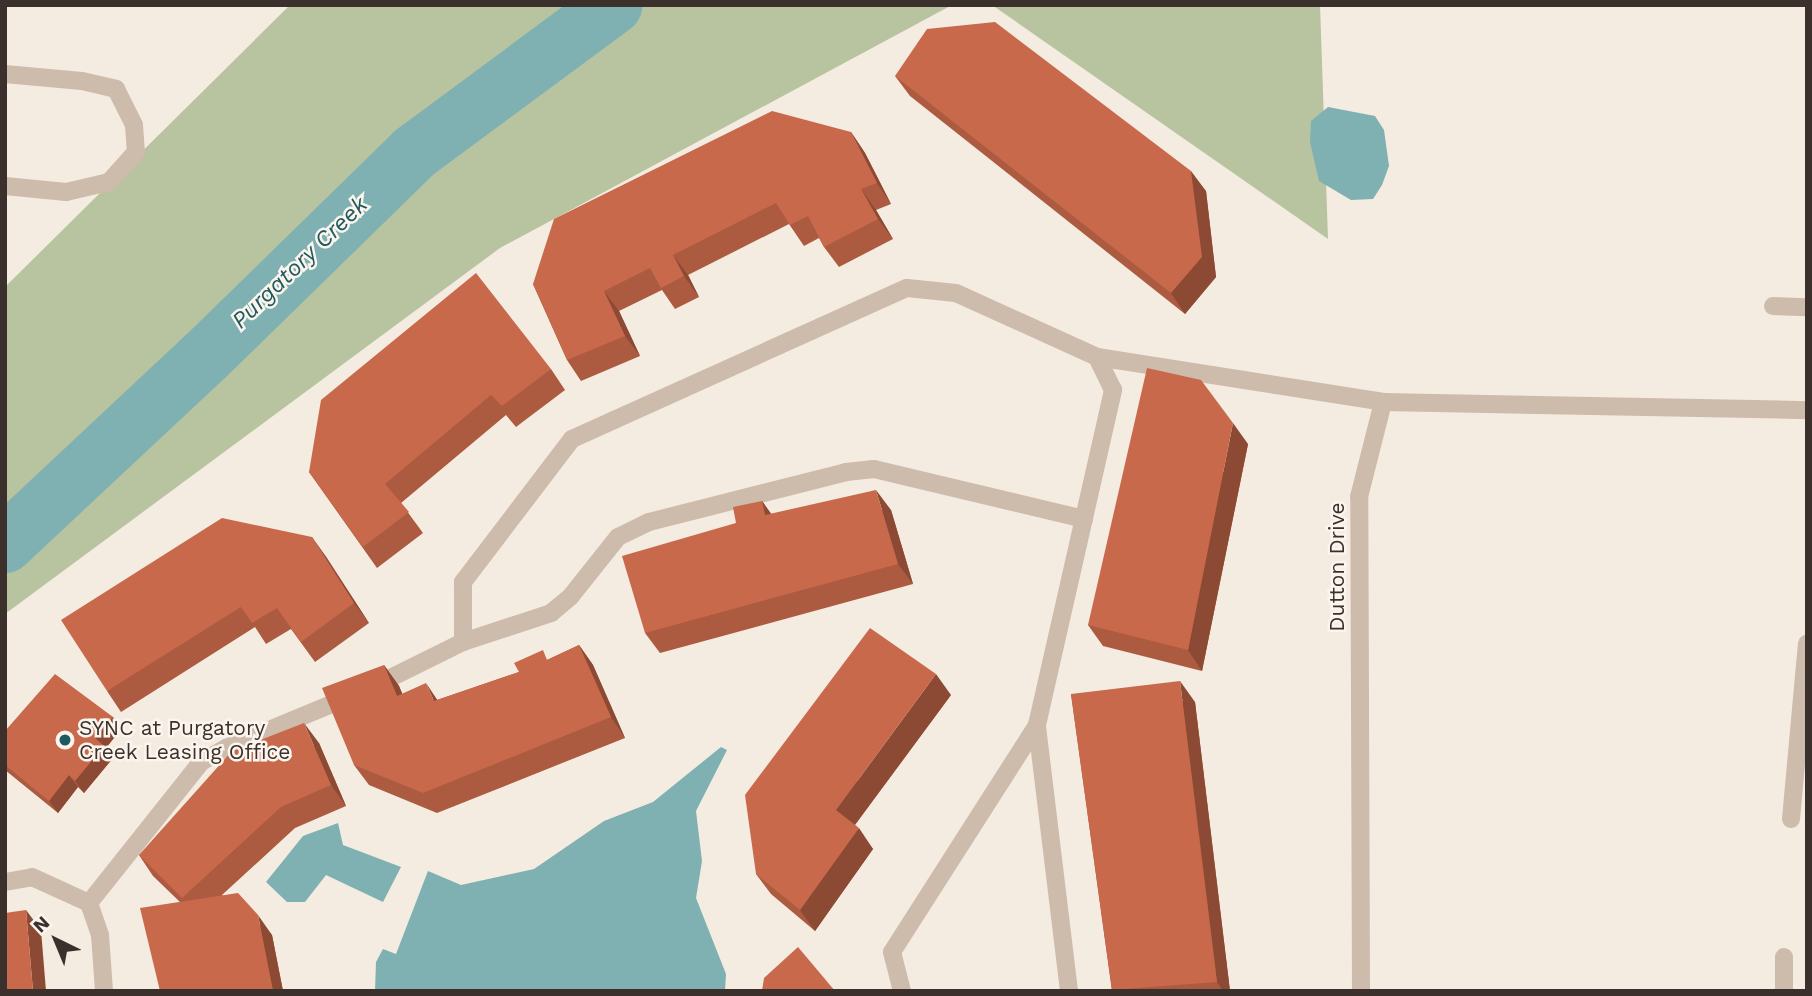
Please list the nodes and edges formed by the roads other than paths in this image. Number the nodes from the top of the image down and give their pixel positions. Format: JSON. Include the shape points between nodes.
{"nodes":[{"id":1,"x":5,"y":74,"type":"edge"},
{"id":2,"x":5,"y":186,"type":"edge"},
{"id":3,"x":1773,"y":306,"type":"dead end"},
{"id":4,"x":1807,"y":307,"type":"edge"},
{"id":5,"x":1097,"y":357,"type":"junction"},
{"id":6,"x":1382,"y":402,"type":"junction"},
{"id":7,"x":1807,"y":410,"type":"edge"},
{"id":8,"x":1084,"y":519,"type":"junction"},
{"id":9,"x":463,"y":642,"type":"junction"},
{"id":10,"x":1807,"y":644,"type":"edge"},
{"id":11,"x":1037,"y":725,"type":"junction"},
{"id":12,"x":1791,"y":819,"type":"dead end"},
{"id":13,"x":5,"y":882,"type":"edge"},
{"id":14,"x":89,"y":903,"type":"junction"},
{"id":15,"x":1784,"y":957,"type":"dead end"},
{"id":16,"x":104,"y":991,"type":"edge"},
{"id":17,"x":902,"y":991,"type":"edge"},
{"id":18,"x":1069,"y":991,"type":"edge"},
{"id":19,"x":1362,"y":991,"type":"edge"},
{"id":20,"x":1784,"y":991,"type":"edge"}],
"edges":[{"from":1,"to":2,"type":"street","via":[[116,89],[134,125],[136,152],[109,182],[66,192]]},
{"from":3,"to":4,"type":"street"},
{"from":5,"to":6,"type":"street"},
{"from":5,"to":8,"type":"street","via":[[1113,390]]},
{"from":5,"to":9,"type":"street","via":[[956,293],[907,288],[796,337],[572,439],[463,582]]},
{"from":6,"to":7,"type":"street"},
{"from":6,"to":19,"type":"street","name":"Dutton Drive","via":[[1359,497]]},
{"from":8,"to":9,"type":"street","via":[[874,469],[846,472],[649,522],[618,537],[551,613]]},
{"from":8,"to":11,"type":"street"},
{"from":9,"to":14,"type":"street","via":[[201,762]]},
{"from":10,"to":12,"type":"street"},
{"from":11,"to":17,"type":"street","via":[[892,952]]},
{"from":11,"to":18,"type":"street"},
{"from":13,"to":14,"type":"street","via":[[32,877]]},
{"from":14,"to":16,"type":"street","via":[[100,935]]},
{"from":15,"to":20,"type":"street"}]}
